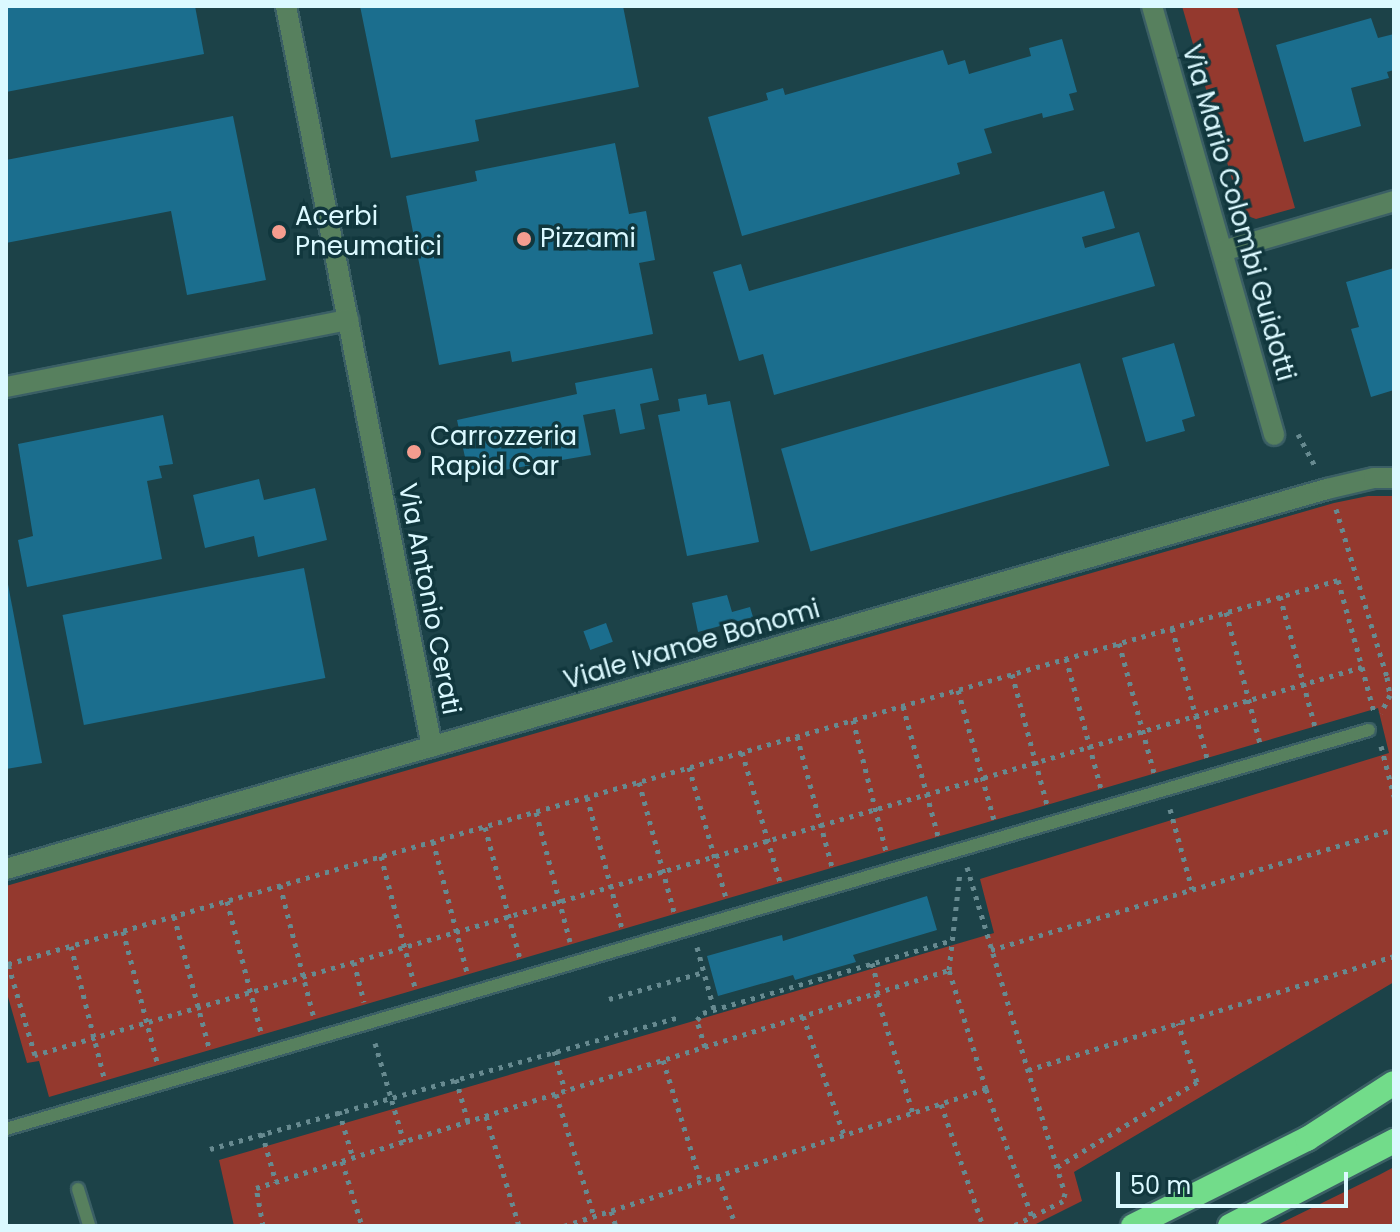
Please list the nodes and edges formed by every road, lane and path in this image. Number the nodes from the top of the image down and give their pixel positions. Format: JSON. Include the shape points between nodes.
{"nodes":[{"id":1,"x":286,"y":6,"type":"edge"},
{"id":2,"x":1152,"y":6,"type":"edge"},
{"id":3,"x":1394,"y":201,"type":"edge"},
{"id":4,"x":1222,"y":251,"type":"junction"},
{"id":5,"x":348,"y":320,"type":"junction"},
{"id":6,"x":6,"y":387,"type":"edge"},
{"id":7,"x":1274,"y":435,"type":"joint"},
{"id":8,"x":1394,"y":478,"type":"edge"},
{"id":9,"x":1327,"y":489,"type":"junction"},
{"id":10,"x":1280,"y":596,"type":"junction"},
{"id":11,"x":1226,"y":612,"type":"junction"},
{"id":12,"x":1172,"y":628,"type":"junction"},
{"id":13,"x":1119,"y":643,"type":"junction"},
{"id":14,"x":1066,"y":658,"type":"junction"},
{"id":15,"x":1012,"y":674,"type":"junction"},
{"id":16,"x":1304,"y":684,"type":"junction"},
{"id":17,"x":958,"y":690,"type":"junction"},
{"id":18,"x":1249,"y":700,"type":"junction"},
{"id":19,"x":903,"y":706,"type":"junction"},
{"id":20,"x":1196,"y":716,"type":"junction"},
{"id":21,"x":853,"y":720,"type":"junction"},
{"id":22,"x":1369,"y":730,"type":"joint"},
{"id":23,"x":1143,"y":731,"type":"junction"},
{"id":24,"x":797,"y":736,"type":"junction"},
{"id":25,"x":1320,"y":745,"type":"junction"},
{"id":26,"x":432,"y":747,"type":"junction"},
{"id":27,"x":1090,"y":747,"type":"junction"},
{"id":28,"x":742,"y":752,"type":"junction"},
{"id":29,"x":1265,"y":761,"type":"junction"},
{"id":30,"x":1035,"y":763,"type":"junction"},
{"id":31,"x":689,"y":767,"type":"junction"},
{"id":32,"x":1212,"y":777,"type":"junction"},
{"id":33,"x":982,"y":778,"type":"junction"},
{"id":34,"x":639,"y":782,"type":"junction"},
{"id":35,"x":1162,"y":792,"type":"junction"},
{"id":36,"x":587,"y":797,"type":"junction"},
{"id":37,"x":1107,"y":808,"type":"junction"},
{"id":38,"x":876,"y":809,"type":"junction"},
{"id":39,"x":536,"y":812,"type":"junction"},
{"id":40,"x":1052,"y":824,"type":"junction"},
{"id":41,"x":821,"y":826,"type":"junction"},
{"id":42,"x":485,"y":827,"type":"junction"},
{"id":43,"x":1394,"y":829,"type":"edge"},
{"id":44,"x":1000,"y":840,"type":"junction"},
{"id":45,"x":433,"y":841,"type":"junction"},
{"id":46,"x":768,"y":841,"type":"junction"},
{"id":47,"x":962,"y":851,"type":"junction"},
{"id":48,"x":381,"y":856,"type":"junction"},
{"id":49,"x":715,"y":856,"type":"junction"},
{"id":50,"x":944,"y":856,"type":"junction"},
{"id":51,"x":6,"y":869,"type":"edge"},
{"id":52,"x":663,"y":872,"type":"junction"},
{"id":53,"x":891,"y":872,"type":"junction"},
{"id":54,"x":280,"y":885,"type":"junction"},
{"id":55,"x":611,"y":887,"type":"junction"},
{"id":56,"x":837,"y":888,"type":"junction"},
{"id":57,"x":1192,"y":889,"type":"junction"},
{"id":58,"x":227,"y":901,"type":"junction"},
{"id":59,"x":560,"y":902,"type":"junction"},
{"id":60,"x":786,"y":903,"type":"junction"},
{"id":61,"x":174,"y":916,"type":"junction"},
{"id":62,"x":509,"y":917,"type":"junction"},
{"id":63,"x":732,"y":919,"type":"junction"},
{"id":64,"x":123,"y":931,"type":"junction"},
{"id":65,"x":457,"y":932,"type":"junction"},
{"id":66,"x":686,"y":932,"type":"junction"},
{"id":67,"x":952,"y":940,"type":"junction"},
{"id":68,"x":71,"y":946,"type":"junction"},
{"id":69,"x":405,"y":947,"type":"junction"},
{"id":70,"x":628,"y":949,"type":"junction"},
{"id":71,"x":991,"y":950,"type":"junction"},
{"id":72,"x":1394,"y":956,"type":"edge"},
{"id":73,"x":354,"y":962,"type":"junction"},
{"id":74,"x":872,"y":963,"type":"junction"},
{"id":75,"x":576,"y":964,"type":"junction"},
{"id":76,"x":949,"y":970,"type":"junction"},
{"id":77,"x":704,"y":972,"type":"junction"},
{"id":78,"x":303,"y":977,"type":"junction"},
{"id":79,"x":526,"y":979,"type":"junction"},
{"id":80,"x":251,"y":992,"type":"junction"},
{"id":81,"x":878,"y":992,"type":"junction"},
{"id":82,"x":473,"y":994,"type":"junction"},
{"id":83,"x":609,"y":999,"type":"dead end"},
{"id":84,"x":198,"y":1007,"type":"junction"},
{"id":85,"x":421,"y":1009,"type":"junction"},
{"id":86,"x":714,"y":1009,"type":"junction"},
{"id":87,"x":803,"y":1016,"type":"junction"},
{"id":88,"x":679,"y":1017,"type":"dead end"},
{"id":89,"x":147,"y":1022,"type":"junction"},
{"id":90,"x":1178,"y":1023,"type":"junction"},
{"id":91,"x":370,"y":1024,"type":"junction"},
{"id":92,"x":94,"y":1038,"type":"junction"},
{"id":93,"x":319,"y":1039,"type":"junction"},
{"id":94,"x":705,"y":1047,"type":"junction"},
{"id":95,"x":554,"y":1051,"type":"junction"},
{"id":96,"x":267,"y":1054,"type":"junction"},
{"id":97,"x":663,"y":1060,"type":"junction"},
{"id":98,"x":214,"y":1069,"type":"junction"},
{"id":99,"x":1028,"y":1070,"type":"junction"},
{"id":100,"x":456,"y":1079,"type":"junction"},
{"id":101,"x":1394,"y":1083,"type":"edge"},
{"id":102,"x":163,"y":1084,"type":"junction"},
{"id":103,"x":986,"y":1089,"type":"junction"},
{"id":104,"x":565,"y":1091,"type":"junction"},
{"id":105,"x":556,"y":1094,"type":"junction"},
{"id":106,"x":390,"y":1097,"type":"junction"},
{"id":107,"x":109,"y":1099,"type":"junction"},
{"id":108,"x":941,"y":1104,"type":"junction"},
{"id":109,"x":339,"y":1111,"type":"junction"},
{"id":110,"x":913,"y":1113,"type":"junction"},
{"id":111,"x":486,"y":1116,"type":"junction"},
{"id":112,"x":468,"y":1122,"type":"junction"},
{"id":113,"x":6,"y":1129,"type":"edge"},
{"id":114,"x":262,"y":1133,"type":"junction"},
{"id":115,"x":844,"y":1135,"type":"junction"},
{"id":116,"x":1394,"y":1141,"type":"edge"},
{"id":117,"x":404,"y":1142,"type":"junction"},
{"id":118,"x":210,"y":1149,"type":"dead end"},
{"id":119,"x":353,"y":1158,"type":"junction"},
{"id":120,"x":342,"y":1161,"type":"junction"},
{"id":121,"x":1057,"y":1167,"type":"junction"},
{"id":122,"x":718,"y":1177,"type":"junction"},
{"id":123,"x":276,"y":1182,"type":"junction"},
{"id":124,"x":701,"y":1182,"type":"junction"},
{"id":125,"x":78,"y":1189,"type":"dead end"},
{"id":126,"x":611,"y":1211,"type":"junction"},
{"id":127,"x":594,"y":1216,"type":"junction"},
{"id":128,"x":1032,"y":1217,"type":"junction"},
{"id":129,"x":89,"y":1226,"type":"edge"},
{"id":130,"x":263,"y":1226,"type":"edge"},
{"id":131,"x":362,"y":1226,"type":"edge"},
{"id":132,"x":519,"y":1226,"type":"edge"},
{"id":133,"x":564,"y":1226,"type":"edge"},
{"id":134,"x":616,"y":1226,"type":"edge"},
{"id":135,"x":736,"y":1226,"type":"edge"},
{"id":136,"x":983,"y":1226,"type":"edge"},
{"id":137,"x":1013,"y":1226,"type":"edge"},
{"id":138,"x":1133,"y":1226,"type":"edge"},
{"id":139,"x":1230,"y":1226,"type":"edge"}],
"edges":[{"from":1,"to":5,"type":"street","name":"Via Antonio Cerati"},
{"from":2,"to":4,"type":"street","name":"Via Mario Colombi Guidotti"},
{"from":3,"to":4,"type":"street"},
{"from":4,"to":7,"type":"street","name":"Via Mario Colombi Guidotti"},
{"from":5,"to":6,"type":"street"},
{"from":5,"to":26,"type":"street","name":"Via Antonio Cerati"},
{"from":7,"to":9,"type":"path","via":[[1295,428]]},
{"from":8,"to":9,"type":"street","name":"Viale Ivanoe Bonomi"},
{"from":9,"to":22,"type":"path","via":[[1387,677],[1388,703]]},
{"from":9,"to":26,"type":"street","name":"Viale Ivanoe Bonomi"},
{"from":10,"to":11,"type":"path"},
{"from":10,"to":16,"type":"path"},
{"from":10,"to":16,"type":"path","via":[[1338,580],[1362,667]]},
{"from":11,"to":12,"type":"path"},
{"from":11,"to":18,"type":"path"},
{"from":12,"to":13,"type":"path"},
{"from":12,"to":20,"type":"path"},
{"from":13,"to":14,"type":"path"},
{"from":13,"to":23,"type":"path"},
{"from":14,"to":15,"type":"path"},
{"from":14,"to":27,"type":"path"},
{"from":15,"to":17,"type":"path"},
{"from":15,"to":30,"type":"path"},
{"from":16,"to":18,"type":"path"},
{"from":16,"to":25,"type":"path"},
{"from":17,"to":19,"type":"path"},
{"from":17,"to":33,"type":"path"},
{"from":18,"to":20,"type":"path"},
{"from":18,"to":29,"type":"path"},
{"from":19,"to":21,"type":"path"},
{"from":19,"to":50,"type":"path"},
{"from":20,"to":23,"type":"path"},
{"from":20,"to":32,"type":"path"},
{"from":21,"to":24,"type":"path"},
{"from":21,"to":38,"type":"path"},
{"from":22,"to":25,"type":"lane"},
{"from":23,"to":27,"type":"path"},
{"from":23,"to":35,"type":"path"},
{"from":24,"to":28,"type":"path"},
{"from":24,"to":41,"type":"path"},
{"from":25,"to":29,"type":"lane"},
{"from":26,"to":51,"type":"street","name":"Viale Ivanoe Bonomi"},
{"from":27,"to":30,"type":"path"},
{"from":27,"to":37,"type":"path"},
{"from":28,"to":31,"type":"path"},
{"from":28,"to":46,"type":"path"},
{"from":29,"to":32,"type":"lane"},
{"from":30,"to":33,"type":"path"},
{"from":30,"to":40,"type":"path"},
{"from":31,"to":34,"type":"path"},
{"from":31,"to":49,"type":"path"},
{"from":32,"to":35,"type":"lane"},
{"from":33,"to":38,"type":"path"},
{"from":33,"to":44,"type":"path"},
{"from":34,"to":36,"type":"path"},
{"from":34,"to":52,"type":"path"},
{"from":35,"to":37,"type":"lane"},
{"from":35,"to":57,"type":"path"},
{"from":36,"to":39,"type":"path"},
{"from":36,"to":55,"type":"path"},
{"from":37,"to":40,"type":"lane"},
{"from":38,"to":41,"type":"path"},
{"from":38,"to":53,"type":"path"},
{"from":39,"to":42,"type":"path"},
{"from":39,"to":59,"type":"path"},
{"from":40,"to":44,"type":"lane"},
{"from":41,"to":46,"type":"path"},
{"from":41,"to":56,"type":"path"},
{"from":42,"to":45,"type":"path"},
{"from":42,"to":62,"type":"path"},
{"from":43,"to":57,"type":"path"},
{"from":44,"to":47,"type":"lane"},
{"from":45,"to":48,"type":"path"},
{"from":45,"to":65,"type":"path"},
{"from":46,"to":49,"type":"path"},
{"from":46,"to":60,"type":"path"},
{"from":47,"to":50,"type":"lane"},
{"from":47,"to":67,"type":"path"},
{"from":47,"to":71,"type":"path"},
{"from":48,"to":54,"type":"path"},
{"from":48,"to":69,"type":"path"},
{"from":49,"to":52,"type":"path"},
{"from":49,"to":63,"type":"path"},
{"from":50,"to":53,"type":"lane"},
{"from":52,"to":55,"type":"path"},
{"from":52,"to":66,"type":"path"},
{"from":53,"to":56,"type":"lane"},
{"from":54,"to":58,"type":"path"},
{"from":54,"to":78,"type":"path"},
{"from":55,"to":59,"type":"path"},
{"from":55,"to":70,"type":"path"},
{"from":56,"to":60,"type":"lane"},
{"from":57,"to":71,"type":"path"},
{"from":58,"to":61,"type":"path"},
{"from":58,"to":80,"type":"path"},
{"from":59,"to":62,"type":"path"},
{"from":59,"to":75,"type":"path"},
{"from":60,"to":63,"type":"lane"},
{"from":61,"to":64,"type":"path"},
{"from":61,"to":84,"type":"path"},
{"from":62,"to":65,"type":"path"},
{"from":62,"to":79,"type":"path"},
{"from":63,"to":66,"type":"lane"},
{"from":64,"to":68,"type":"path"},
{"from":64,"to":89,"type":"path"},
{"from":65,"to":69,"type":"path"},
{"from":65,"to":82,"type":"path"},
{"from":66,"to":70,"type":"lane"},
{"from":66,"to":77,"type":"path"},
{"from":67,"to":74,"type":"path"},
{"from":67,"to":76,"type":"path"},
{"from":68,"to":92,"type":"path"},
{"from":68,"to":92,"type":"path","via":[[8,964],[35,1055]]},
{"from":69,"to":73,"type":"path"},
{"from":69,"to":85,"type":"path"},
{"from":70,"to":75,"type":"lane"},
{"from":71,"to":99,"type":"path"},
{"from":72,"to":90,"type":"path"},
{"from":73,"to":78,"type":"path"},
{"from":73,"to":91,"type":"path"},
{"from":74,"to":81,"type":"path"},
{"from":74,"to":86,"type":"path"},
{"from":75,"to":79,"type":"lane"},
{"from":76,"to":81,"type":"path"},
{"from":76,"to":103,"type":"path"},
{"from":77,"to":83,"type":"path"},
{"from":77,"to":86,"type":"path"},
{"from":78,"to":80,"type":"path"},
{"from":78,"to":93,"type":"path"},
{"from":79,"to":82,"type":"lane"},
{"from":80,"to":84,"type":"path"},
{"from":80,"to":96,"type":"path"},
{"from":81,"to":87,"type":"path"},
{"from":81,"to":110,"type":"path"},
{"from":82,"to":85,"type":"lane"},
{"from":84,"to":89,"type":"path"},
{"from":84,"to":98,"type":"path"},
{"from":85,"to":91,"type":"lane"},
{"from":86,"to":94,"type":"path","via":[[697,1020]]},
{"from":87,"to":94,"type":"path"},
{"from":87,"to":115,"type":"path"},
{"from":88,"to":95,"type":"path"},
{"from":89,"to":92,"type":"path"},
{"from":89,"to":102,"type":"path"},
{"from":90,"to":99,"type":"path"},
{"from":90,"to":121,"type":"path","via":[[1197,1082]]},
{"from":91,"to":93,"type":"lane"},
{"from":91,"to":106,"type":"path"},
{"from":92,"to":107,"type":"path"},
{"from":93,"to":96,"type":"lane"},
{"from":94,"to":97,"type":"path"},
{"from":95,"to":100,"type":"path"},
{"from":95,"to":104,"type":"path"},
{"from":96,"to":98,"type":"lane"},
{"from":97,"to":104,"type":"path"},
{"from":97,"to":124,"type":"path"},
{"from":98,"to":102,"type":"lane"},
{"from":99,"to":121,"type":"path"},
{"from":100,"to":106,"type":"path"},
{"from":100,"to":112,"type":"path"},
{"from":101,"to":138,"type":"highway","via":[[1307,1139]]},
{"from":102,"to":107,"type":"lane"},
{"from":103,"to":108,"type":"path"},
{"from":103,"to":128,"type":"path"},
{"from":104,"to":105,"type":"path"},
{"from":105,"to":111,"type":"path"},
{"from":105,"to":127,"type":"path"},
{"from":106,"to":109,"type":"path"},
{"from":106,"to":117,"type":"path"},
{"from":107,"to":113,"type":"lane"},
{"from":108,"to":110,"type":"path"},
{"from":108,"to":136,"type":"path"},
{"from":109,"to":114,"type":"path"},
{"from":109,"to":119,"type":"path"},
{"from":110,"to":115,"type":"path"},
{"from":111,"to":112,"type":"path"},
{"from":111,"to":132,"type":"path"},
{"from":112,"to":117,"type":"path"},
{"from":114,"to":118,"type":"path"},
{"from":114,"to":123,"type":"path"},
{"from":115,"to":122,"type":"path"},
{"from":116,"to":139,"type":"highway"},
{"from":117,"to":119,"type":"path"},
{"from":119,"to":120,"type":"path"},
{"from":120,"to":123,"type":"path"},
{"from":120,"to":131,"type":"path"},
{"from":121,"to":128,"type":"path","via":[[1063,1201]]},
{"from":122,"to":124,"type":"path"},
{"from":122,"to":135,"type":"path"},
{"from":123,"to":130,"type":"path","via":[[256,1188]]},
{"from":124,"to":126,"type":"path"},
{"from":125,"to":129,"type":"lane"},
{"from":126,"to":127,"type":"path"},
{"from":126,"to":134,"type":"path"},
{"from":127,"to":133,"type":"path"},
{"from":128,"to":137,"type":"path"}]}
